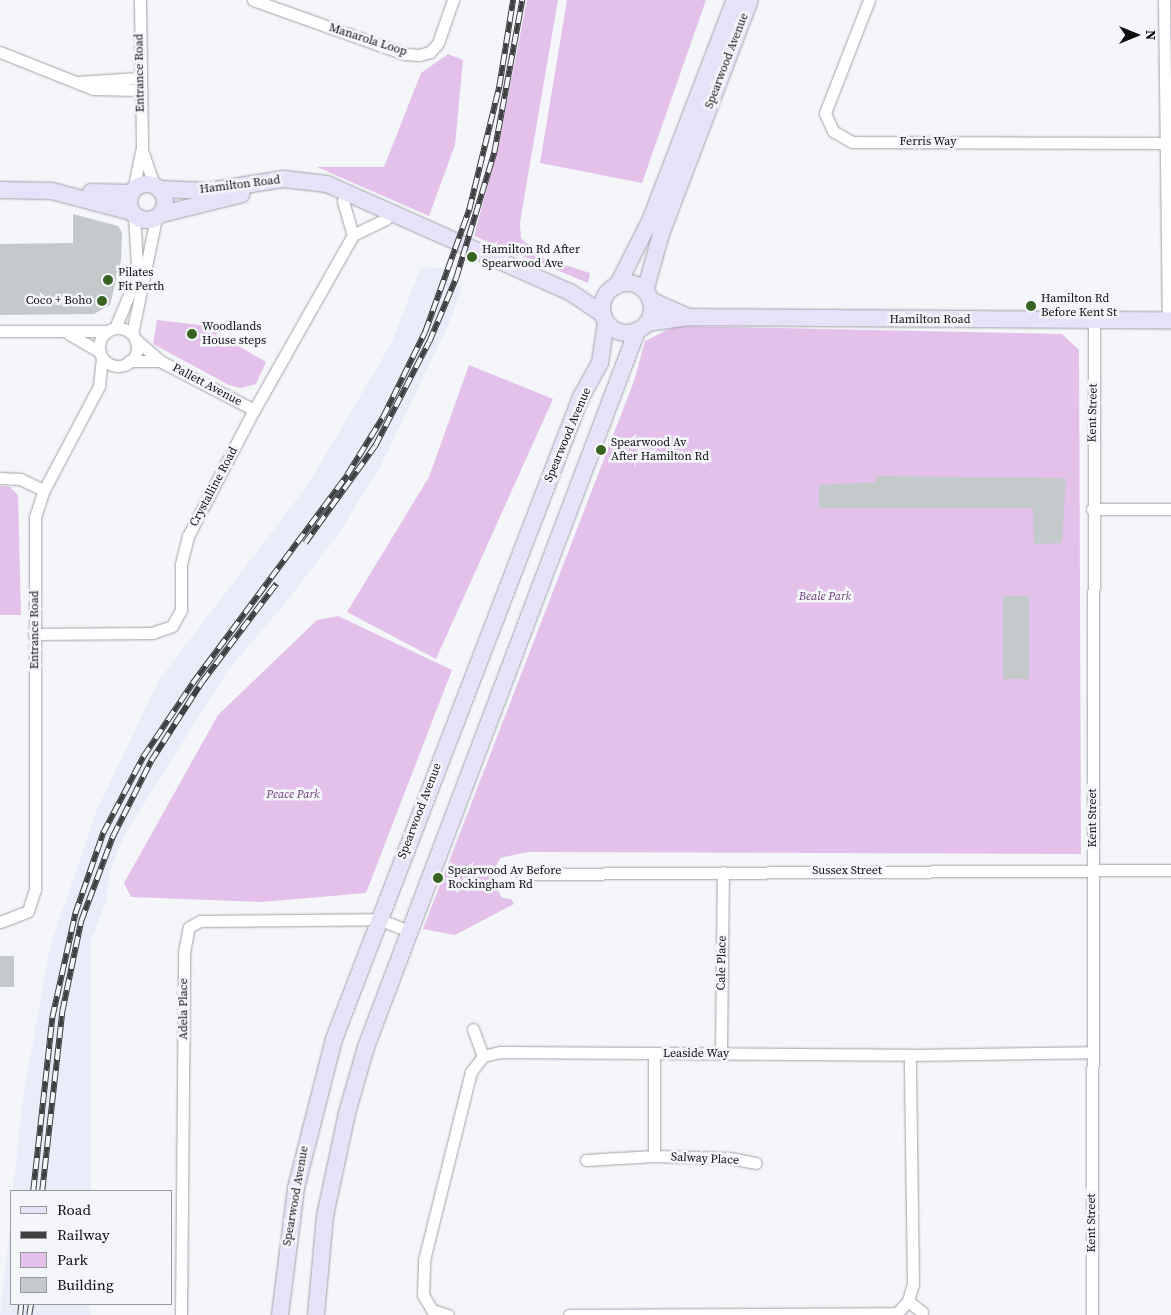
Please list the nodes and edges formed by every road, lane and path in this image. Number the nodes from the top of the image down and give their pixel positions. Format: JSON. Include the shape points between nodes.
{"nodes":[{"id":1,"x":140,"y":0,"type":"edge"},
{"id":2,"x":253,"y":0,"type":"edge"},
{"id":3,"x":454,"y":0,"type":"edge"},
{"id":4,"x":735,"y":0,"type":"edge"},
{"id":5,"x":750,"y":0,"type":"edge"},
{"id":6,"x":869,"y":0,"type":"edge"},
{"id":7,"x":1164,"y":0,"type":"edge"},
{"id":8,"x":0,"y":52,"type":"edge"},
{"id":9,"x":139,"y":78,"type":"junction"},
{"id":10,"x":77,"y":82,"type":"junction"},
{"id":11,"x":139,"y":90,"type":"junction"},
{"id":12,"x":1167,"y":143,"type":"junction"},
{"id":13,"x":142,"y":147,"type":"junction"},
{"id":14,"x":0,"y":181,"type":"edge"},
{"id":15,"x":157,"y":187,"type":"junction"},
{"id":16,"x":0,"y":190,"type":"edge"},
{"id":17,"x":132,"y":192,"type":"junction"},
{"id":18,"x":343,"y":201,"type":"junction"},
{"id":19,"x":133,"y":213,"type":"junction"},
{"id":20,"x":159,"y":216,"type":"junction"},
{"id":21,"x":393,"y":219,"type":"junction"},
{"id":22,"x":353,"y":235,"type":"junction"},
{"id":23,"x":612,"y":290,"type":"junction"},
{"id":24,"x":570,"y":292,"type":"junction"},
{"id":25,"x":648,"y":296,"type":"junction"},
{"id":26,"x":689,"y":317,"type":"junction"},
{"id":27,"x":605,"y":318,"type":"junction"},
{"id":28,"x":1094,"y":320,"type":"junction"},
{"id":29,"x":1169,"y":320,"type":"edge"},
{"id":30,"x":642,"y":327,"type":"junction"},
{"id":31,"x":111,"y":330,"type":"junction"},
{"id":32,"x":0,"y":331,"type":"edge"},
{"id":33,"x":68,"y":333,"type":"junction"},
{"id":34,"x":133,"y":337,"type":"junction"},
{"id":35,"x":101,"y":355,"type":"junction"},
{"id":36,"x":160,"y":361,"type":"junction"},
{"id":37,"x":126,"y":363,"type":"junction"},
{"id":38,"x":99,"y":386,"type":"junction"},
{"id":39,"x":254,"y":410,"type":"junction"},
{"id":40,"x":0,"y":478,"type":"edge"},
{"id":41,"x":44,"y":490,"type":"junction"},
{"id":42,"x":1092,"y":509,"type":"junction"},
{"id":43,"x":1171,"y":509,"type":"edge"},
{"id":44,"x":34,"y":634,"type":"junction"},
{"id":45,"x":1093,"y":870,"type":"junction"},
{"id":46,"x":1171,"y":870,"type":"edge"},
{"id":47,"x":723,"y":872,"type":"junction"},
{"id":48,"x":522,"y":874,"type":"dead end"},
{"id":49,"x":378,"y":919,"type":"junction"},
{"id":50,"x":0,"y":922,"type":"edge"},
{"id":51,"x":409,"y":931,"type":"junction"},
{"id":52,"x":473,"y":1029,"type":"dead end"},
{"id":53,"x":1092,"y":1052,"type":"junction"},
{"id":54,"x":654,"y":1054,"type":"junction"},
{"id":55,"x":721,"y":1054,"type":"junction"},
{"id":56,"x":910,"y":1055,"type":"junction"},
{"id":57,"x":483,"y":1056,"type":"junction"},
{"id":58,"x":654,"y":1156,"type":"junction"},
{"id":59,"x":586,"y":1160,"type":"dead end"},
{"id":60,"x":756,"y":1163,"type":"dead end"},
{"id":61,"x":908,"y":1301,"type":"junction"},
{"id":62,"x":430,"y":1312,"type":"edge"},
{"id":63,"x":922,"y":1312,"type":"dead end"},
{"id":64,"x":181,"y":1315,"type":"edge"},
{"id":65,"x":280,"y":1315,"type":"edge"},
{"id":66,"x":316,"y":1315,"type":"edge"},
{"id":67,"x":448,"y":1315,"type":"edge"},
{"id":68,"x":569,"y":1315,"type":"edge"},
{"id":69,"x":1092,"y":1315,"type":"edge"}],
"edges":[{"from":1,"to":9,"type":"street","name":"Entrance Road"},
{"from":2,"to":3,"type":"street","name":"Manarola Loop","via":[[405,54],[419,55],[430,52],[438,43]]},
{"from":4,"to":23,"type":"main road","name":"Spearwood Avenue","via":[[650,221]]},
{"from":5,"to":25,"type":"main road","name":"Spearwood Avenue","via":[[661,234]]},
{"from":6,"to":12,"type":"street","name":"Ferris Way","via":[[825,113],[833,131],[852,142]]},
{"from":7,"to":12,"type":"street"},
{"from":8,"to":10,"type":"street"},
{"from":9,"to":10,"type":"street"},
{"from":9,"to":11,"type":"street","name":"Entrance Road"},
{"from":10,"to":11,"type":"street","via":[[93,89]]},
{"from":11,"to":13,"type":"street","name":"Entrance Road"},
{"from":12,"to":29,"type":"street"},
{"from":13,"to":15,"type":"street","name":"Entrance Road"},
{"from":13,"to":17,"type":"street","name":"Entrance Road"},
{"from":14,"to":17,"type":"main road","via":[[43,181],[104,194]]},
{"from":15,"to":17,"type":"main road","via":[[142,185]]},
{"from":15,"to":20,"type":"main road","via":[[165,204]]},
{"from":15,"to":21,"type":"main road","name":"Hamilton Road","via":[[208,191],[255,181],[304,179],[344,190],[396,213]]},
{"from":16,"to":19,"type":"main road","via":[[52,191]]},
{"from":17,"to":19,"type":"main road"},
{"from":18,"to":20,"type":"main road","name":"Hamilton Road","via":[[310,190],[273,188]]},
{"from":18,"to":21,"type":"main road","name":"Hamilton Road"},
{"from":18,"to":22,"type":"street"},
{"from":19,"to":20,"type":"main road","via":[[147,220]]},
{"from":19,"to":31,"type":"street","via":[[137,264]]},
{"from":20,"to":34,"type":"street"},
{"from":21,"to":22,"type":"street"},
{"from":21,"to":24,"type":"main road","name":"Hamilton Road"},
{"from":22,"to":39,"type":"street","name":"Crystalline Road"},
{"from":23,"to":24,"type":"main road","name":"Hamilton Road"},
{"from":23,"to":25,"type":"main road","via":[[632,284]]},
{"from":23,"to":27,"type":"main road"},
{"from":24,"to":27,"type":"main road","name":"Hamilton Road"},
{"from":25,"to":26,"type":"main road","name":"Hamilton Road"},
{"from":25,"to":30,"type":"main road"},
{"from":26,"to":28,"type":"main road","name":"Hamilton Road"},
{"from":26,"to":30,"type":"main road","name":"Hamilton Road"},
{"from":27,"to":30,"type":"main road","via":[[617,331]]},
{"from":27,"to":49,"type":"main road","name":"Spearwood Avenue","via":[[600,363],[582,397]]},
{"from":28,"to":29,"type":"main road","name":"Hamilton Road"},
{"from":28,"to":42,"type":"street","name":"Kent Street"},
{"from":30,"to":51,"type":"main road","name":"Spearwood Avenue"},
{"from":31,"to":33,"type":"street"},
{"from":31,"to":34,"type":"street"},
{"from":31,"to":35,"type":"street","via":[[100,339]]},
{"from":32,"to":33,"type":"street"},
{"from":33,"to":35,"type":"street"},
{"from":34,"to":36,"type":"street","name":"Pallett Avenue"},
{"from":34,"to":37,"type":"street","via":[[136,352]]},
{"from":35,"to":37,"type":"street","via":[[112,365]]},
{"from":35,"to":38,"type":"street","name":"Entrance Road"},
{"from":36,"to":37,"type":"street","name":"Pallett Avenue"},
{"from":36,"to":39,"type":"street","name":"Pallett Avenue"},
{"from":37,"to":38,"type":"street","name":"Entrance Road"},
{"from":38,"to":41,"type":"street","name":"Entrance Road"},
{"from":39,"to":44,"type":"street","name":"Crystalline Road","via":[[188,536],[182,564],[181,610],[172,626],[152,633]]},
{"from":40,"to":41,"type":"street","via":[[20,479]]},
{"from":41,"to":44,"type":"street","name":"Entrance Road","via":[[34,531]]},
{"from":42,"to":43,"type":"street"},
{"from":42,"to":45,"type":"street","name":"Kent Street"},
{"from":44,"to":50,"type":"street","name":"Entrance Road","via":[[35,889],[28,911]]},
{"from":45,"to":46,"type":"street","name":"Sussex Street"},
{"from":45,"to":47,"type":"street","name":"Sussex Street"},
{"from":45,"to":53,"type":"street","name":"Kent Street"},
{"from":47,"to":48,"type":"street","name":"Sussex Street"},
{"from":47,"to":55,"type":"street","name":"Cale Place"},
{"from":49,"to":51,"type":"street","name":"Adela Place"},
{"from":49,"to":64,"type":"street","name":"Adela Place","via":[[200,921],[189,927],[184,952]]},
{"from":49,"to":65,"type":"main road","name":"Spearwood Avenue","via":[[334,1039],[310,1126],[287,1247]]},
{"from":51,"to":66,"type":"main road","name":"Spearwood Avenue","via":[[347,1113],[325,1216]]},
{"from":52,"to":57,"type":"street"},
{"from":53,"to":56,"type":"street","name":"Leaside Way"},
{"from":53,"to":69,"type":"street","name":"Kent Street"},
{"from":54,"to":55,"type":"street","name":"Leaside Way"},
{"from":54,"to":57,"type":"street","name":"Leaside Way","via":[[500,1052]]},
{"from":54,"to":58,"type":"street","name":"Salway Place"},
{"from":55,"to":56,"type":"street","name":"Leaside Way"},
{"from":56,"to":61,"type":"street","via":[[913,1284]]},
{"from":57,"to":62,"type":"street","via":[[471,1072],[428,1238],[421,1286]]},
{"from":58,"to":59,"type":"street","name":"Salway Place"},
{"from":58,"to":60,"type":"street","name":"Salway Place","via":[[730,1158]]},
{"from":61,"to":63,"type":"street"},
{"from":61,"to":68,"type":"street","via":[[891,1315]]},
{"from":62,"to":67,"type":"street"}]}
